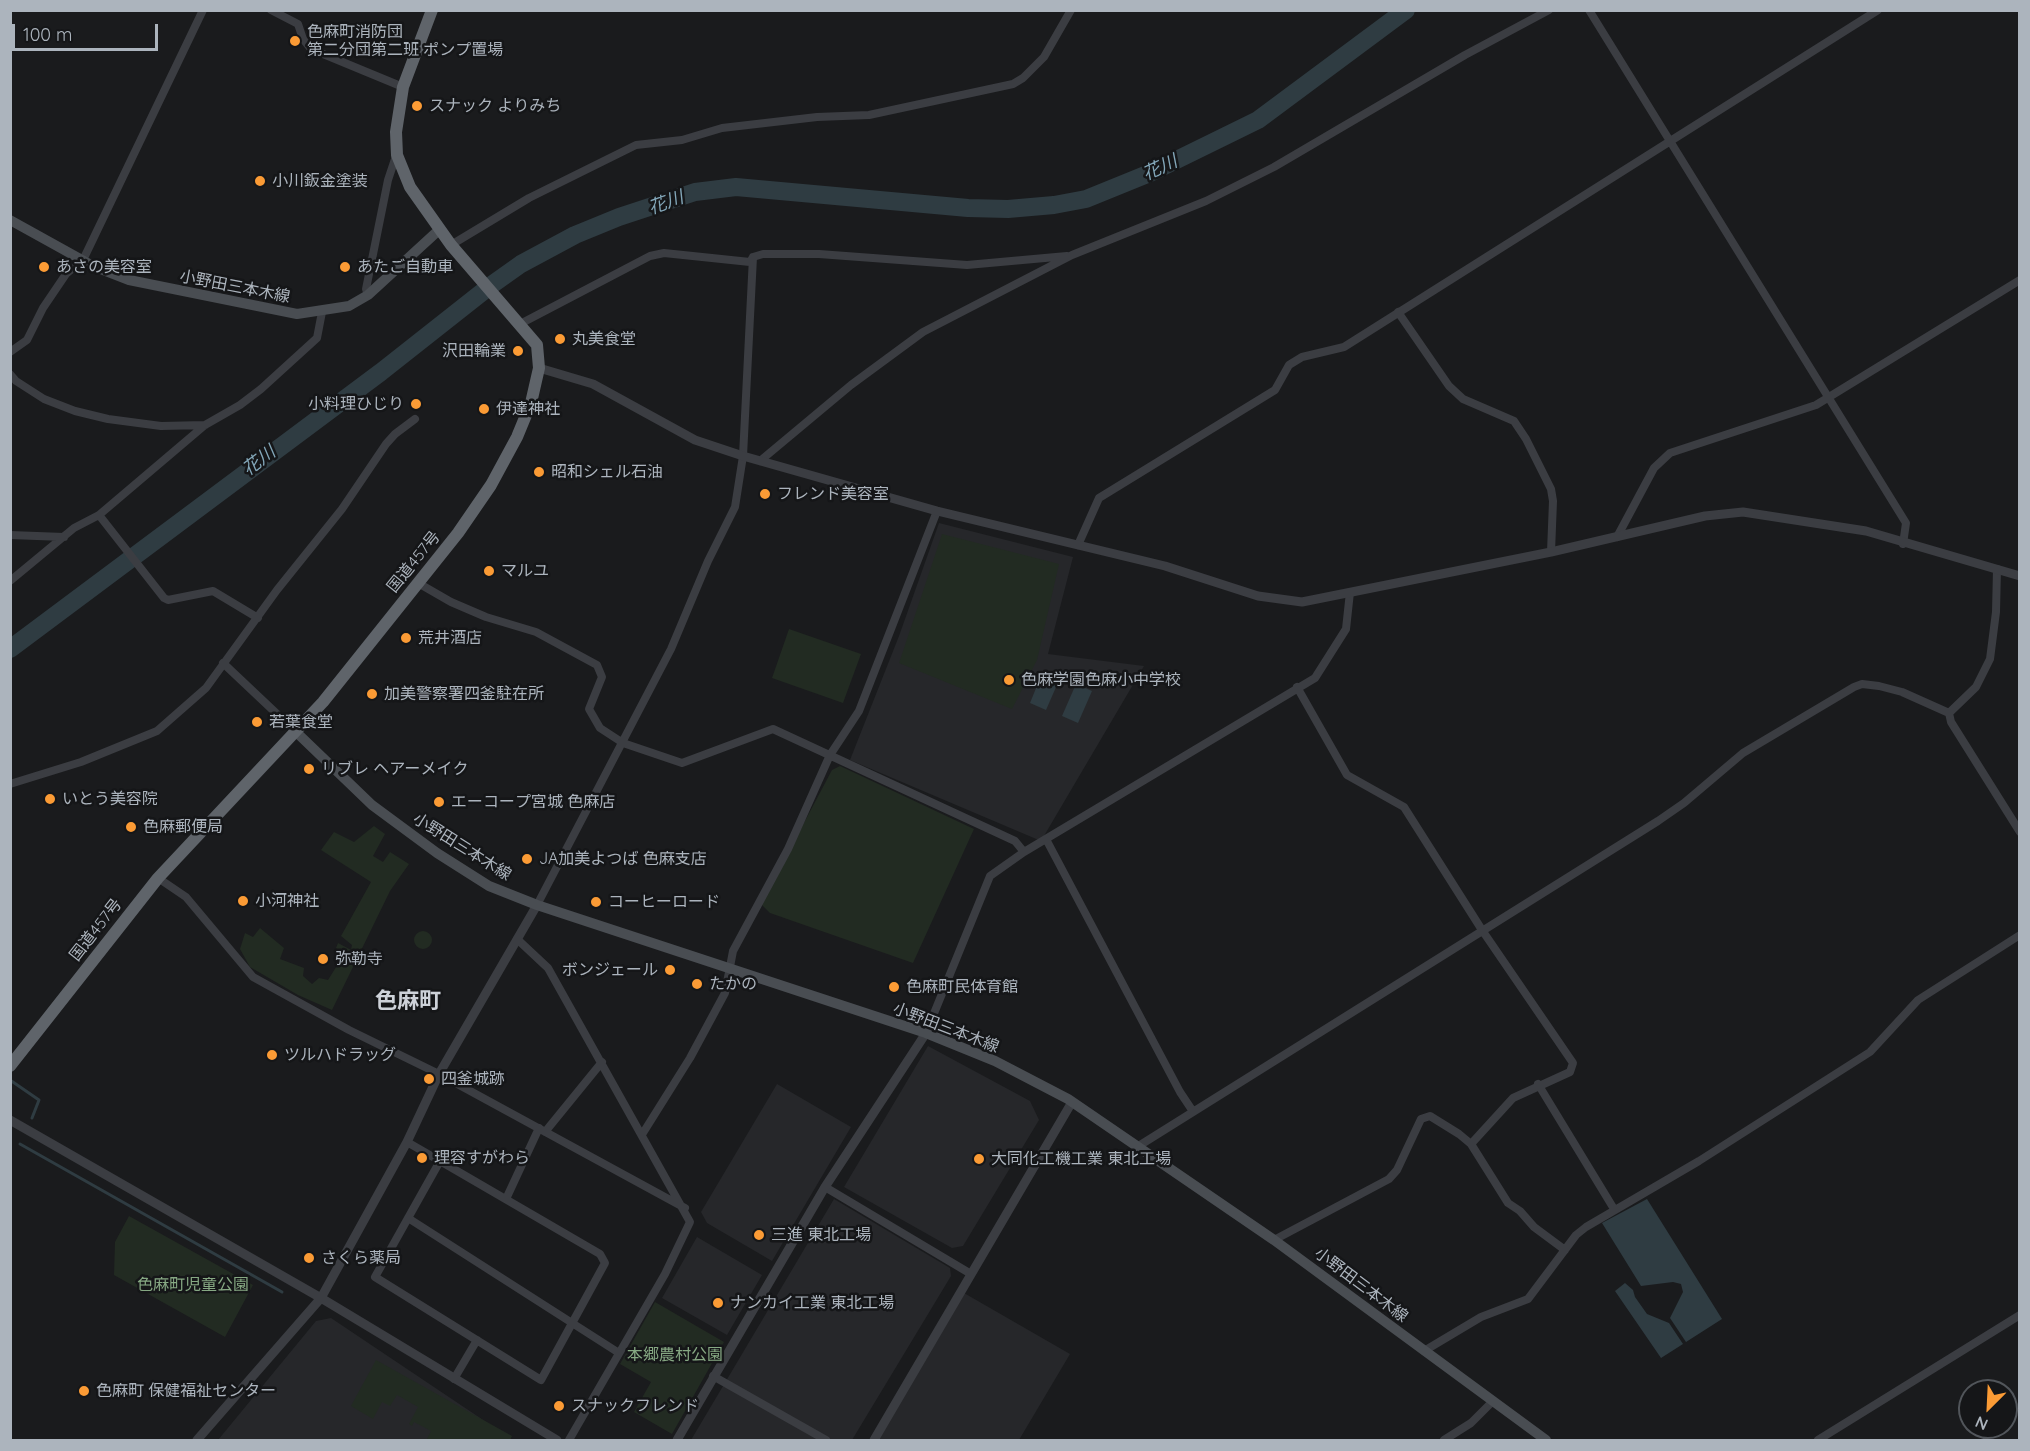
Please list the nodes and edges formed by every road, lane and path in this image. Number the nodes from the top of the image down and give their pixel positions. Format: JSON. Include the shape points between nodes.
{"nodes":[{"id":1,"x":202,"y":10,"type":"edge"},
{"id":2,"x":271,"y":10,"type":"edge"},
{"id":3,"x":432,"y":10,"type":"edge"},
{"id":4,"x":1071,"y":10,"type":"edge"},
{"id":5,"x":1549,"y":10,"type":"edge"},
{"id":6,"x":1589,"y":10,"type":"edge"},
{"id":7,"x":1878,"y":10,"type":"edge"},
{"id":8,"x":404,"y":87,"type":"junction"},
{"id":9,"x":1670,"y":142,"type":"junction"},
{"id":10,"x":397,"y":155,"type":"junction"},
{"id":11,"x":10,"y":220,"type":"edge"},
{"id":12,"x":440,"y":229,"type":"junction"},
{"id":13,"x":451,"y":245,"type":"junction"},
{"id":14,"x":1071,"y":255,"type":"junction"},
{"id":15,"x":753,"y":257,"type":"junction"},
{"id":16,"x":83,"y":260,"type":"junction"},
{"id":17,"x":2019,"y":280,"type":"edge"},
{"id":18,"x":368,"y":295,"type":"junction"},
{"id":19,"x":322,"y":312,"type":"junction"},
{"id":20,"x":1398,"y":312,"type":"junction"},
{"id":21,"x":520,"y":324,"type":"junction"},
{"id":22,"x":10,"y":352,"type":"edge"},
{"id":23,"x":539,"y":368,"type":"junction"},
{"id":24,"x":10,"y":374,"type":"edge"},
{"id":25,"x":1828,"y":399,"type":"junction"},
{"id":26,"x":415,"y":419,"type":"dead end"},
{"id":27,"x":205,"y":425,"type":"junction"},
{"id":28,"x":743,"y":456,"type":"junction"},
{"id":29,"x":760,"y":461,"type":"junction"},
{"id":30,"x":938,"y":511,"type":"junction"},
{"id":31,"x":101,"y":518,"type":"junction"},
{"id":32,"x":10,"y":536,"type":"edge"},
{"id":33,"x":64,"y":537,"type":"junction"},
{"id":34,"x":1617,"y":537,"type":"junction"},
{"id":35,"x":1903,"y":544,"type":"junction"},
{"id":36,"x":1078,"y":545,"type":"junction"},
{"id":37,"x":1551,"y":552,"type":"junction"},
{"id":38,"x":1996,"y":569,"type":"junction"},
{"id":39,"x":2019,"y":576,"type":"edge"},
{"id":40,"x":10,"y":581,"type":"edge"},
{"id":41,"x":418,"y":583,"type":"junction"},
{"id":42,"x":1350,"y":592,"type":"junction"},
{"id":43,"x":258,"y":618,"type":"junction"},
{"id":44,"x":224,"y":663,"type":"junction"},
{"id":45,"x":1297,"y":687,"type":"junction"},
{"id":46,"x":1949,"y":713,"type":"junction"},
{"id":47,"x":295,"y":731,"type":"junction"},
{"id":48,"x":623,"y":743,"type":"junction"},
{"id":49,"x":830,"y":755,"type":"junction"},
{"id":50,"x":10,"y":784,"type":"edge"},
{"id":51,"x":2019,"y":832,"type":"edge"},
{"id":52,"x":1047,"y":841,"type":"junction"},
{"id":53,"x":1024,"y":852,"type":"junction"},
{"id":54,"x":158,"y":878,"type":"junction"},
{"id":55,"x":537,"y":905,"type":"junction"},
{"id":56,"x":1482,"y":930,"type":"junction"},
{"id":57,"x":2019,"y":935,"type":"edge"},
{"id":58,"x":517,"y":939,"type":"junction"},
{"id":59,"x":730,"y":969,"type":"junction"},
{"id":60,"x":926,"y":1033,"type":"junction"},
{"id":61,"x":602,"y":1062,"type":"junction"},
{"id":62,"x":10,"y":1066,"type":"edge"},
{"id":63,"x":439,"y":1074,"type":"junction"},
{"id":64,"x":1538,"y":1084,"type":"junction"},
{"id":65,"x":1072,"y":1102,"type":"junction"},
{"id":66,"x":1192,"y":1110,"type":"junction"},
{"id":67,"x":10,"y":1120,"type":"edge"},
{"id":68,"x":542,"y":1130,"type":"junction"},
{"id":69,"x":643,"y":1133,"type":"junction"},
{"id":70,"x":407,"y":1142,"type":"junction"},
{"id":71,"x":1471,"y":1144,"type":"junction"},
{"id":72,"x":1137,"y":1147,"type":"junction"},
{"id":73,"x":440,"y":1161,"type":"junction"},
{"id":74,"x":825,"y":1187,"type":"junction"},
{"id":75,"x":506,"y":1199,"type":"junction"},
{"id":76,"x":685,"y":1208,"type":"junction"},
{"id":77,"x":1614,"y":1209,"type":"junction"},
{"id":78,"x":408,"y":1218,"type":"junction"},
{"id":79,"x":1274,"y":1240,"type":"junction"},
{"id":80,"x":1565,"y":1250,"type":"junction"},
{"id":81,"x":971,"y":1274,"type":"junction"},
{"id":82,"x":321,"y":1298,"type":"junction"},
{"id":83,"x":2019,"y":1315,"type":"edge"},
{"id":84,"x":573,"y":1323,"type":"junction"},
{"id":85,"x":477,"y":1340,"type":"junction"},
{"id":86,"x":1424,"y":1351,"type":"junction"},
{"id":87,"x":619,"y":1353,"type":"junction"},
{"id":88,"x":713,"y":1376,"type":"junction"},
{"id":89,"x":454,"y":1379,"type":"junction"},
{"id":90,"x":1493,"y":1401,"type":"junction"},
{"id":91,"x":197,"y":1440,"type":"edge"},
{"id":92,"x":557,"y":1440,"type":"edge"},
{"id":93,"x":569,"y":1440,"type":"edge"},
{"id":94,"x":677,"y":1440,"type":"edge"},
{"id":95,"x":826,"y":1440,"type":"edge"},
{"id":96,"x":874,"y":1440,"type":"edge"},
{"id":97,"x":1444,"y":1440,"type":"edge"},
{"id":98,"x":1546,"y":1440,"type":"edge"},
{"id":99,"x":1818,"y":1440,"type":"edge"}],
"edges":[{"from":1,"to":16,"type":"street"},
{"from":2,"to":8,"type":"street","via":[[298,24],[311,48]]},
{"from":3,"to":8,"type":"highway","name":"国道457号"},
{"from":4,"to":13,"type":"street","via":[[1044,57],[1013,84],[869,115],[722,128],[682,140],[636,145],[529,198]]},
{"from":5,"to":14,"type":"street","via":[[1274,167],[1206,201]]},
{"from":6,"to":9,"type":"street"},
{"from":7,"to":9,"type":"street"},
{"from":8,"to":10,"type":"highway","name":"国道457号","via":[[396,132]]},
{"from":9,"to":20,"type":"street"},
{"from":9,"to":25,"type":"street"},
{"from":10,"to":12,"type":"highway","name":"国道457号","via":[[410,187]]},
{"from":10,"to":18,"type":"street","via":[[388,180]]},
{"from":11,"to":16,"type":"main road","name":"小野田三本木線"},
{"from":12,"to":13,"type":"highway","name":"国道457号"},
{"from":12,"to":18,"type":"main road","name":"小野田三本木線"},
{"from":13,"to":21,"type":"highway","name":"国道457号"},
{"from":14,"to":15,"type":"street","via":[[967,265],[819,254]]},
{"from":14,"to":29,"type":"street","via":[[923,332],[851,385]]},
{"from":15,"to":21,"type":"street","via":[[750,262],[675,252],[650,256]]},
{"from":15,"to":28,"type":"street"},
{"from":16,"to":19,"type":"main road","name":"小野田三本木線","via":[[129,280],[178,291],[276,311]]},
{"from":16,"to":22,"type":"street","via":[[66,274],[27,340]]},
{"from":17,"to":25,"type":"street"},
{"from":18,"to":19,"type":"main road","name":"小野田三本木線","via":[[349,306]]},
{"from":19,"to":27,"type":"street","via":[[317,338],[254,394]]},
{"from":20,"to":36,"type":"street","via":[[1344,347],[1302,357],[1289,365],[1275,390],[1102,496]]},
{"from":20,"to":37,"type":"street","via":[[1449,386],[1463,399],[1514,421],[1526,439],[1551,489]]},
{"from":21,"to":23,"type":"highway","name":"国道457号","via":[[537,345]]},
{"from":23,"to":28,"type":"street","via":[[593,384],[695,440]]},
{"from":23,"to":41,"type":"highway","name":"国道457号","via":[[531,403],[512,447],[458,533]]},
{"from":24,"to":27,"type":"street","via":[[44,399],[75,411],[161,426]]},
{"from":25,"to":34,"type":"street","via":[[1670,453],[1654,468]]},
{"from":25,"to":35,"type":"street","via":[[1906,523]]},
{"from":26,"to":43,"type":"street","via":[[386,444],[342,509]]},
{"from":27,"to":31,"type":"street"},
{"from":28,"to":29,"type":"street"},
{"from":28,"to":48,"type":"street","via":[[735,507],[671,649]]},
{"from":29,"to":30,"type":"street"},
{"from":30,"to":36,"type":"street"},
{"from":30,"to":49,"type":"street","via":[[859,711]]},
{"from":31,"to":33,"type":"street"},
{"from":31,"to":43,"type":"street","via":[[168,600],[213,591]]},
{"from":32,"to":33,"type":"street"},
{"from":33,"to":40,"type":"street"},
{"from":34,"to":35,"type":"street","via":[[1705,516],[1743,512],[1866,531]]},
{"from":34,"to":37,"type":"street"},
{"from":35,"to":38,"type":"street"},
{"from":36,"to":42,"type":"street","via":[[1165,566],[1258,596],[1302,602]]},
{"from":37,"to":42,"type":"street"},
{"from":38,"to":39,"type":"street"},
{"from":38,"to":46,"type":"street","via":[[1990,659],[1976,687]]},
{"from":41,"to":47,"type":"highway","name":"国道457号"},
{"from":41,"to":48,"type":"street","via":[[486,617],[536,632],[597,665],[602,678],[589,709],[600,728]]},
{"from":42,"to":45,"type":"street","via":[[1342,637],[1320,673]]},
{"from":43,"to":44,"type":"street"},
{"from":44,"to":47,"type":"street"},
{"from":44,"to":50,"type":"street","via":[[206,688],[157,730],[81,762]]},
{"from":45,"to":52,"type":"street"},
{"from":45,"to":56,"type":"street","via":[[1347,775],[1404,807]]},
{"from":46,"to":51,"type":"street"},
{"from":46,"to":56,"type":"street","via":[[1879,686],[1854,687],[1743,753],[1684,803]]},
{"from":47,"to":54,"type":"highway","name":"国道457号"},
{"from":47,"to":55,"type":"main road","name":"小野田三本木線","via":[[372,805],[438,853],[489,886]]},
{"from":48,"to":49,"type":"street","via":[[682,763],[773,729]]},
{"from":48,"to":55,"type":"street"},
{"from":49,"to":53,"type":"street","via":[[1015,841]]},
{"from":49,"to":59,"type":"street","via":[[788,849],[733,951]]},
{"from":52,"to":53,"type":"street"},
{"from":52,"to":66,"type":"street"},
{"from":53,"to":60,"type":"street","via":[[990,876]]},
{"from":54,"to":62,"type":"highway","name":"国道457号"},
{"from":54,"to":63,"type":"street","via":[[186,897],[253,977]]},
{"from":55,"to":58,"type":"street"},
{"from":55,"to":59,"type":"main road","name":"小野田三本木線"},
{"from":56,"to":64,"type":"street","via":[[1573,1063],[1570,1072]]},
{"from":56,"to":66,"type":"street"},
{"from":57,"to":77,"type":"street","via":[[1918,1000],[1870,1052],[1699,1161]]},
{"from":58,"to":61,"type":"street","via":[[548,968]]},
{"from":58,"to":63,"type":"street"},
{"from":59,"to":60,"type":"main road","name":"小野田三本木線"},
{"from":59,"to":69,"type":"street","via":[[726,990],[702,1037]]},
{"from":60,"to":65,"type":"main road","name":"小野田三本木線","via":[[995,1061]]},
{"from":60,"to":74,"type":"street"},
{"from":61,"to":68,"type":"street"},
{"from":61,"to":69,"type":"street"},
{"from":63,"to":68,"type":"street"},
{"from":63,"to":70,"type":"street"},
{"from":64,"to":71,"type":"street","via":[[1513,1098]]},
{"from":64,"to":77,"type":"street"},
{"from":65,"to":72,"type":"main road","name":"小野田三本木線"},
{"from":65,"to":81,"type":"street"},
{"from":66,"to":72,"type":"street"},
{"from":67,"to":82,"type":"street"},
{"from":68,"to":75,"type":"street"},
{"from":68,"to":76,"type":"street"},
{"from":69,"to":76,"type":"street"},
{"from":70,"to":73,"type":"street"},
{"from":70,"to":82,"type":"street"},
{"from":71,"to":79,"type":"street","via":[[1430,1116],[1421,1119],[1389,1179]]},
{"from":71,"to":80,"type":"street","via":[[1509,1203]]},
{"from":72,"to":79,"type":"main road","name":"小野田三本木線"},
{"from":73,"to":75,"type":"street"},
{"from":73,"to":78,"type":"street"},
{"from":74,"to":81,"type":"street"},
{"from":74,"to":88,"type":"street"},
{"from":75,"to":84,"type":"street","via":[[600,1254],[604,1263]]},
{"from":76,"to":87,"type":"street","via":[[690,1221],[665,1274]]},
{"from":77,"to":80,"type":"street","via":[[1576,1235]]},
{"from":78,"to":84,"type":"street"},
{"from":78,"to":85,"type":"street","via":[[375,1277]]},
{"from":79,"to":86,"type":"main road","name":"小野田三本木線"},
{"from":80,"to":86,"type":"street","via":[[1528,1299],[1481,1317]]},
{"from":81,"to":96,"type":"street"},
{"from":82,"to":89,"type":"street"},
{"from":82,"to":91,"type":"street"},
{"from":83,"to":99,"type":"street"},
{"from":84,"to":85,"type":"street","via":[[541,1380]]},
{"from":84,"to":87,"type":"street"},
{"from":85,"to":89,"type":"street"},
{"from":86,"to":90,"type":"main road","name":"小野田三本木線"},
{"from":87,"to":93,"type":"street"},
{"from":88,"to":94,"type":"street"},
{"from":88,"to":95,"type":"street"},
{"from":89,"to":92,"type":"street"},
{"from":90,"to":97,"type":"street","via":[[1472,1423]]},
{"from":90,"to":98,"type":"main road","name":"小野田三本木線"}]}
